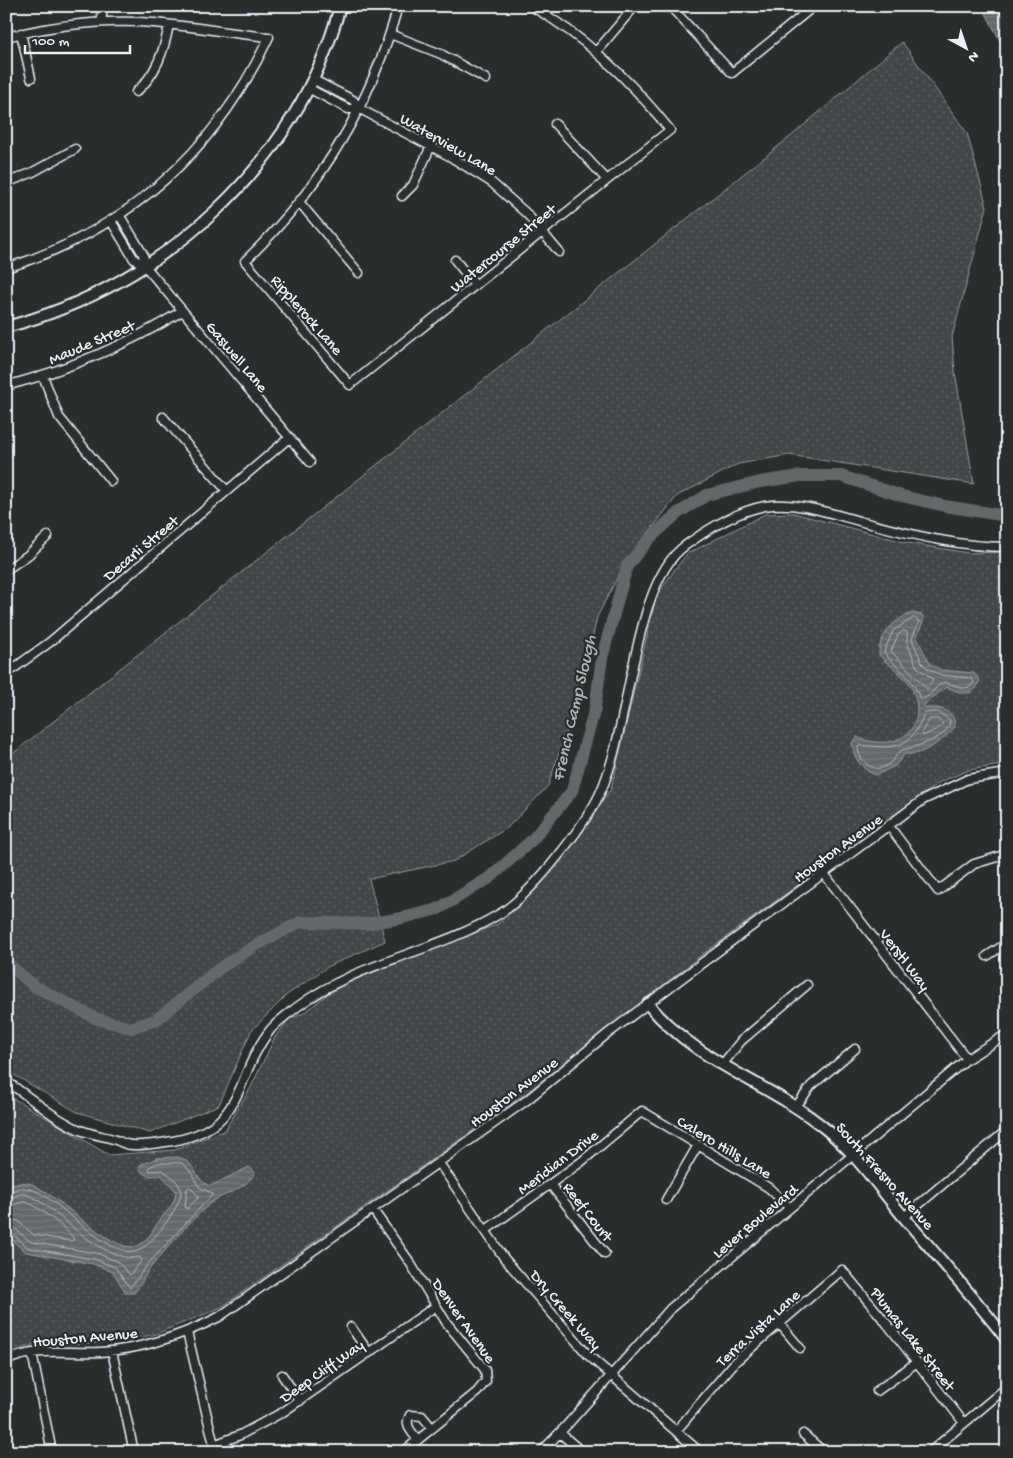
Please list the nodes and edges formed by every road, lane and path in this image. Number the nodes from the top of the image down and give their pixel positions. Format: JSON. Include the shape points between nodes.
{"nodes":[{"id":1,"x":102,"y":6,"type":"edge"},
{"id":2,"x":340,"y":6,"type":"edge"},
{"id":3,"x":398,"y":6,"type":"edge"},
{"id":4,"x":531,"y":6,"type":"edge"},
{"id":5,"x":635,"y":6,"type":"edge"},
{"id":6,"x":670,"y":6,"type":"edge"},
{"id":7,"x":814,"y":6,"type":"edge"},
{"id":8,"x":102,"y":22,"type":"junction"},
{"id":9,"x":168,"y":25,"type":"junction"},
{"id":10,"x":21,"y":33,"type":"junction"},
{"id":11,"x":390,"y":34,"type":"junction"},
{"id":12,"x":6,"y":36,"type":"edge"},
{"id":13,"x":596,"y":52,"type":"junction"},
{"id":14,"x":31,"y":78,"type":"dead end"},
{"id":15,"x":486,"y":79,"type":"dead end"},
{"id":16,"x":310,"y":84,"type":"junction"},
{"id":17,"x":136,"y":92,"type":"dead end"},
{"id":18,"x":360,"y":110,"type":"junction"},
{"id":19,"x":555,"y":124,"type":"dead end"},
{"id":20,"x":431,"y":146,"type":"junction"},
{"id":21,"x":75,"y":148,"type":"dead end"},
{"id":22,"x":607,"y":180,"type":"junction"},
{"id":23,"x":6,"y":183,"type":"edge"},
{"id":24,"x":402,"y":196,"type":"dead end"},
{"id":25,"x":300,"y":203,"type":"junction"},
{"id":26,"x":120,"y":216,"type":"junction"},
{"id":27,"x":111,"y":221,"type":"junction"},
{"id":28,"x":542,"y":232,"type":"junction"},
{"id":29,"x":560,"y":252,"type":"dead end"},
{"id":30,"x":455,"y":260,"type":"dead end"},
{"id":31,"x":145,"y":266,"type":"junction"},
{"id":32,"x":6,"y":268,"type":"edge"},
{"id":33,"x":359,"y":273,"type":"dead end"},
{"id":34,"x":475,"y":285,"type":"junction"},
{"id":35,"x":182,"y":312,"type":"junction"},
{"id":36,"x":6,"y":327,"type":"edge"},
{"id":37,"x":43,"y":376,"type":"junction"},
{"id":38,"x":350,"y":385,"type":"joint"},
{"id":39,"x":6,"y":386,"type":"edge"},
{"id":40,"x":164,"y":416,"type":"dead end"},
{"id":41,"x":289,"y":438,"type":"junction"},
{"id":42,"x":310,"y":462,"type":"dead end"},
{"id":43,"x":112,"y":481,"type":"dead end"},
{"id":44,"x":227,"y":491,"type":"junction"},
{"id":45,"x":48,"y":536,"type":"dead end"},
{"id":46,"x":1007,"y":547,"type":"edge"},
{"id":47,"x":6,"y":570,"type":"edge"},
{"id":48,"x":6,"y":674,"type":"edge"},
{"id":49,"x":1007,"y":773,"type":"edge"},
{"id":50,"x":888,"y":826,"type":"junction"},
{"id":51,"x":1007,"y":854,"type":"edge"},
{"id":52,"x":825,"y":874,"type":"junction"},
{"id":53,"x":1007,"y":943,"type":"edge"},
{"id":54,"x":988,"y":956,"type":"dead end"},
{"id":55,"x":807,"y":985,"type":"dead end"},
{"id":56,"x":648,"y":1004,"type":"junction"},
{"id":57,"x":1007,"y":1034,"type":"edge"},
{"id":58,"x":855,"y":1048,"type":"dead end"},
{"id":59,"x":966,"y":1059,"type":"junction"},
{"id":60,"x":722,"y":1066,"type":"junction"},
{"id":61,"x":6,"y":1081,"type":"edge"},
{"id":62,"x":795,"y":1108,"type":"junction"},
{"id":63,"x":642,"y":1111,"type":"joint"},
{"id":64,"x":1007,"y":1130,"type":"edge"},
{"id":65,"x":698,"y":1146,"type":"junction"},
{"id":66,"x":852,"y":1155,"type":"junction"},
{"id":67,"x":439,"y":1163,"type":"junction"},
{"id":68,"x":550,"y":1184,"type":"junction"},
{"id":69,"x":666,"y":1200,"type":"dead end"},
{"id":70,"x":790,"y":1208,"type":"junction"},
{"id":71,"x":373,"y":1210,"type":"junction"},
{"id":72,"x":904,"y":1216,"type":"junction"},
{"id":73,"x":486,"y":1230,"type":"junction"},
{"id":74,"x":605,"y":1254,"type":"dead end"},
{"id":75,"x":842,"y":1270,"type":"joint"},
{"id":76,"x":436,"y":1306,"type":"junction"},
{"id":77,"x":779,"y":1323,"type":"junction"},
{"id":78,"x":351,"y":1327,"type":"dead end"},
{"id":79,"x":187,"y":1332,"type":"junction"},
{"id":80,"x":1007,"y":1340,"type":"edge"},
{"id":81,"x":800,"y":1348,"type":"dead end"},
{"id":82,"x":112,"y":1351,"type":"junction"},
{"id":83,"x":32,"y":1353,"type":"junction"},
{"id":84,"x":369,"y":1353,"type":"junction"},
{"id":85,"x":6,"y":1361,"type":"edge"},
{"id":86,"x":917,"y":1362,"type":"junction"},
{"id":87,"x":282,"y":1375,"type":"dead end"},
{"id":88,"x":611,"y":1375,"type":"junction"},
{"id":89,"x":1007,"y":1387,"type":"edge"},
{"id":90,"x":877,"y":1391,"type":"dead end"},
{"id":91,"x":300,"y":1401,"type":"junction"},
{"id":92,"x":964,"y":1423,"type":"junction"},
{"id":93,"x":432,"y":1428,"type":"junction"},
{"id":94,"x":676,"y":1431,"type":"junction"},
{"id":95,"x":560,"y":1433,"type":"junction"},
{"id":96,"x":803,"y":1434,"type":"dead end"},
{"id":97,"x":418,"y":1440,"type":"junction"},
{"id":98,"x":52,"y":1452,"type":"edge"},
{"id":99,"x":134,"y":1452,"type":"edge"},
{"id":100,"x":403,"y":1452,"type":"edge"},
{"id":101,"x":541,"y":1452,"type":"edge"},
{"id":102,"x":582,"y":1452,"type":"edge"},
{"id":103,"x":700,"y":1452,"type":"edge"},
{"id":104,"x":824,"y":1452,"type":"edge"},
{"id":105,"x":930,"y":1452,"type":"edge"}],
"edges":[{"from":1,"to":8,"type":"street"},
{"from":2,"to":16,"type":"street"},
{"from":3,"to":11,"type":"street"},
{"from":4,"to":13,"type":"street"},
{"from":5,"to":13,"type":"street"},
{"from":6,"to":7,"type":"street","via":[[732,73]]},
{"from":8,"to":9,"type":"street"},
{"from":8,"to":10,"type":"street"},
{"from":9,"to":17,"type":"street","via":[[155,69]]},
{"from":9,"to":26,"type":"street","via":[[269,37],[238,95],[205,140],[172,175]]},
{"from":10,"to":12,"type":"street"},
{"from":10,"to":14,"type":"street"},
{"from":11,"to":15,"type":"street","via":[[441,54]]},
{"from":11,"to":18,"type":"street"},
{"from":13,"to":22,"type":"street","name":"Watercourse Street","via":[[634,87],[670,130]]},
{"from":16,"to":18,"type":"street","name":"Waterview Lane","via":[[348,109]]},
{"from":16,"to":31,"type":"street","via":[[273,146],[237,190],[184,239]]},
{"from":18,"to":20,"type":"street","name":"Waterview Lane"},
{"from":18,"to":25,"type":"street","via":[[334,155]]},
{"from":19,"to":22,"type":"street"},
{"from":20,"to":24,"type":"street","via":[[413,185]]},
{"from":20,"to":28,"type":"street","name":"Waterview Lane","via":[[490,182]]},
{"from":21,"to":23,"type":"street","via":[[51,163]]},
{"from":22,"to":28,"type":"street","name":"Watercourse Street"},
{"from":25,"to":33,"type":"street"},
{"from":25,"to":38,"type":"street","name":"Ripplerock Lane","via":[[244,261]]},
{"from":26,"to":27,"type":"street"},
{"from":26,"to":31,"type":"street","name":"Gaswell Lane","via":[[143,254]]},
{"from":27,"to":31,"type":"street","name":"Gaswell Lane","via":[[134,259]]},
{"from":27,"to":32,"type":"street","via":[[61,248]]},
{"from":28,"to":29,"type":"street","name":"Waterview Lane"},
{"from":28,"to":34,"type":"street","name":"Watercourse Street"},
{"from":30,"to":34,"type":"street"},
{"from":31,"to":35,"type":"street","name":"Gaswell Lane"},
{"from":31,"to":36,"type":"street","via":[[79,302]]},
{"from":34,"to":38,"type":"street","name":"Watercourse Street"},
{"from":35,"to":37,"type":"street","name":"Maude Street","via":[[116,348]]},
{"from":35,"to":41,"type":"street","name":"Gaswell Lane"},
{"from":37,"to":39,"type":"street","name":"Maude Street"},
{"from":37,"to":43,"type":"street","via":[[59,416]]},
{"from":40,"to":44,"type":"street"},
{"from":41,"to":42,"type":"street","name":"Gaswell Lane"},
{"from":41,"to":44,"type":"street","name":"Decarli Street"},
{"from":44,"to":48,"type":"street","name":"Decarli Street","via":[[50,642]]},
{"from":45,"to":47,"type":"street"},
{"from":46,"to":61,"type":"street","via":[[959,543],[792,506],[759,508],[718,526],[683,546],[661,573],[599,797],[563,849],[508,908],[464,932],[366,968],[320,991],[269,1032],[237,1099],[226,1114],[196,1134],[160,1143],[127,1145],[70,1124]]},
{"from":49,"to":50,"type":"street","name":"Houston Avenue","via":[[986,775],[953,785],[923,800]]},
{"from":50,"to":51,"type":"street","via":[[938,891],[974,864]]},
{"from":50,"to":52,"type":"street","name":"Houston Avenue"},
{"from":52,"to":56,"type":"street","name":"Houston Avenue"},
{"from":52,"to":59,"type":"street","name":"Verstl Way"},
{"from":53,"to":54,"type":"street"},
{"from":55,"to":60,"type":"street","via":[[741,1041]]},
{"from":56,"to":60,"type":"street","name":"South Fresno Avenue","via":[[684,1040]]},
{"from":56,"to":67,"type":"street","name":"Houston Avenue","via":[[526,1100]]},
{"from":57,"to":59,"type":"street","name":"Lever Boulevard"},
{"from":58,"to":62,"type":"street","via":[[811,1086]]},
{"from":59,"to":66,"type":"street","name":"Lever Boulevard"},
{"from":60,"to":62,"type":"street","name":"South Fresno Avenue"},
{"from":62,"to":66,"type":"street","name":"South Fresno Avenue","via":[[828,1131]]},
{"from":63,"to":65,"type":"street","name":"Calero Hills Lane"},
{"from":63,"to":68,"type":"street","name":"Meridian Drive"},
{"from":64,"to":72,"type":"street"},
{"from":65,"to":69,"type":"street"},
{"from":65,"to":70,"type":"street","name":"Calero Hills Lane","via":[[769,1188]]},
{"from":66,"to":70,"type":"street","name":"Lever Boulevard"},
{"from":66,"to":72,"type":"street","name":"South Fresno Avenue"},
{"from":67,"to":71,"type":"street","name":"Houston Avenue"},
{"from":67,"to":73,"type":"street","name":"Dry Creek Way"},
{"from":68,"to":73,"type":"street","name":"Meridian Drive"},
{"from":68,"to":74,"type":"street","name":"Reef Court"},
{"from":70,"to":88,"type":"street","name":"Lever Boulevard","via":[[671,1308]]},
{"from":71,"to":76,"type":"street","name":"Denver Avenue"},
{"from":71,"to":79,"type":"street","name":"Houston Avenue","via":[[238,1305]]},
{"from":72,"to":80,"type":"street","name":"South Fresno Avenue"},
{"from":73,"to":88,"type":"street","name":"Dry Creek Way","via":[[504,1258],[572,1339]]},
{"from":75,"to":77,"type":"street","name":"Terra Vista Lane"},
{"from":75,"to":86,"type":"street","name":"Plumas Lake Street"},
{"from":76,"to":84,"type":"street","name":"Deep Cliff Way"},
{"from":76,"to":93,"type":"street","name":"Denver Avenue","via":[[487,1375],[482,1386]]},
{"from":77,"to":81,"type":"street"},
{"from":77,"to":94,"type":"street","name":"Terra Vista Lane","via":[[736,1361]]},
{"from":78,"to":84,"type":"street"},
{"from":79,"to":82,"type":"street","name":"Houston Avenue","via":[[152,1344]]},
{"from":79,"to":91,"type":"street","name":"Deep Cliff Way","via":[[214,1445],[260,1425]]},
{"from":82,"to":83,"type":"street","name":"Houston Avenue"},
{"from":82,"to":99,"type":"street"},
{"from":83,"to":85,"type":"street","name":"Houston Avenue"},
{"from":83,"to":98,"type":"street"},
{"from":84,"to":91,"type":"street","name":"Deep Cliff Way"},
{"from":86,"to":90,"type":"street"},
{"from":86,"to":92,"type":"street","name":"Plumas Lake Street"},
{"from":87,"to":91,"type":"street"},
{"from":88,"to":94,"type":"street","name":"Dry Creek Way"},
{"from":88,"to":95,"type":"street","name":"Lever Boulevard"},
{"from":89,"to":92,"type":"street"},
{"from":92,"to":105,"type":"street"},
{"from":93,"to":97,"type":"street","name":"Denver Avenue"},
{"from":93,"to":97,"type":"street","via":[[422,1416],[410,1415],[408,1427]]},
{"from":94,"to":103,"type":"street","name":"Dry Creek Way"},
{"from":95,"to":101,"type":"street","name":"Lever Boulevard"},
{"from":95,"to":102,"type":"street"},
{"from":96,"to":104,"type":"street"},
{"from":97,"to":100,"type":"street","name":"Denver Avenue"}]}
